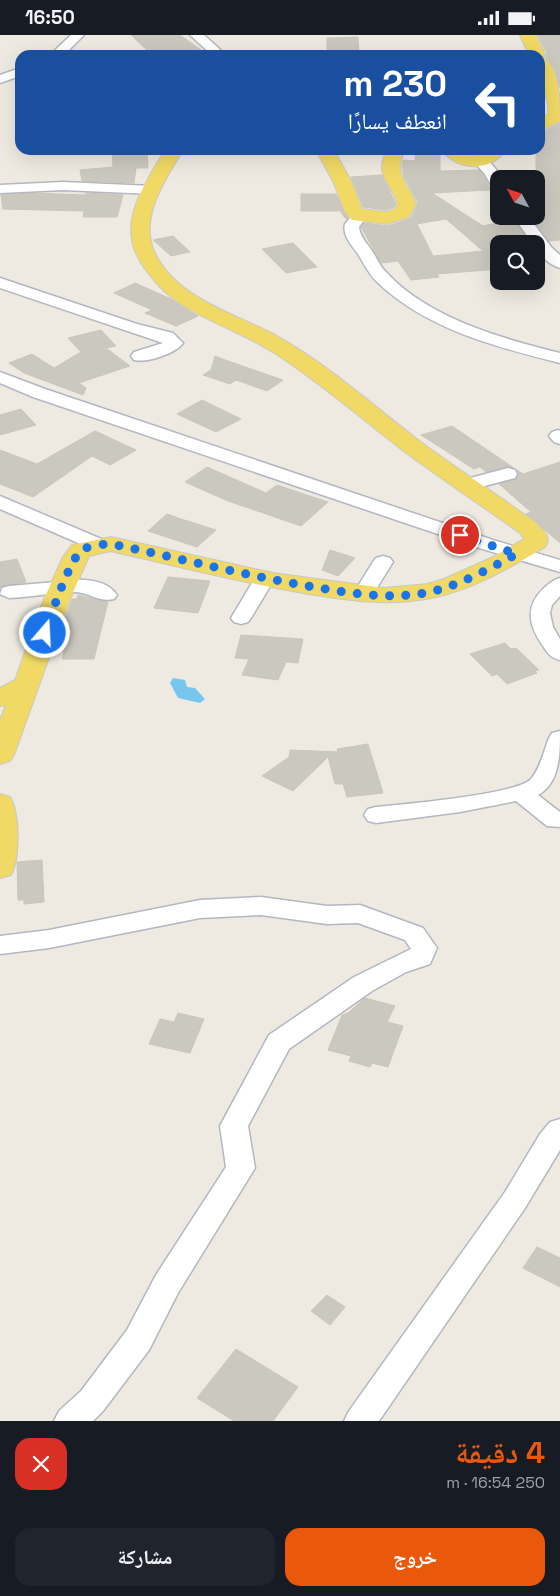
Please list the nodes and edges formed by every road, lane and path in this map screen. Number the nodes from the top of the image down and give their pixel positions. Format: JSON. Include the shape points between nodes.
{"nodes":[{"id":1,"x":78,"y":35,"type":"edge"},
{"id":2,"x":196,"y":35,"type":"edge"},
{"id":3,"x":528,"y":35,"type":"edge"},
{"id":4,"x":62,"y":50,"type":"edge"},
{"id":5,"x":214,"y":50,"type":"edge"},
{"id":6,"x":535,"y":50,"type":"edge"},
{"id":7,"x":545,"y":71,"type":"edge"},
{"id":8,"x":15,"y":74,"type":"edge"},
{"id":9,"x":0,"y":79,"type":"edge"},
{"id":10,"x":559,"y":99,"type":"edge"},
{"id":11,"x":545,"y":124,"type":"edge"},
{"id":12,"x":171,"y":155,"type":"edge"},
{"id":13,"x":328,"y":155,"type":"edge"},
{"id":14,"x":393,"y":155,"type":"edge"},
{"id":15,"x":455,"y":155,"type":"edge"},
{"id":16,"x":489,"y":155,"type":"edge"},
{"id":17,"x":480,"y":161,"type":"junction"},
{"id":18,"x":490,"y":171,"type":"edge"},
{"id":19,"x":0,"y":189,"type":"edge"},
{"id":20,"x":152,"y":190,"type":"junction"},
{"id":21,"x":359,"y":216,"type":"junction"},
{"id":22,"x":527,"y":225,"type":"edge"},
{"id":23,"x":560,"y":263,"type":"edge"},
{"id":24,"x":0,"y":283,"type":"edge"},
{"id":25,"x":140,"y":356,"type":"dead end"},
{"id":26,"x":560,"y":358,"type":"edge"},
{"id":27,"x":0,"y":377,"type":"edge"},
{"id":28,"x":508,"y":474,"type":"dead end"},
{"id":29,"x":466,"y":485,"type":"junction"},
{"id":30,"x":0,"y":502,"type":"edge"},
{"id":31,"x":99,"y":545,"type":"junction"},
{"id":32,"x":517,"y":554,"type":"junction"},
{"id":33,"x":384,"y":562,"type":"dead end"},
{"id":34,"x":560,"y":566,"type":"edge"},
{"id":35,"x":265,"y":578,"type":"junction"},
{"id":36,"x":560,"y":584,"type":"edge"},
{"id":37,"x":63,"y":587,"type":"junction"},
{"id":38,"x":9,"y":592,"type":"dead end"},
{"id":39,"x":363,"y":594,"type":"junction"},
{"id":40,"x":107,"y":595,"type":"dead end"},
{"id":41,"x":241,"y":617,"type":"dead end"},
{"id":42,"x":560,"y":654,"type":"edge"},
{"id":43,"x":27,"y":685,"type":"junction"},
{"id":44,"x":0,"y":698,"type":"edge"},
{"id":45,"x":560,"y":738,"type":"edge"},
{"id":46,"x":0,"y":755,"type":"edge"},
{"id":47,"x":552,"y":782,"type":"edge"},
{"id":48,"x":521,"y":793,"type":"junction"},
{"id":49,"x":0,"y":804,"type":"edge"},
{"id":50,"x":376,"y":815,"type":"dead end"},
{"id":51,"x":555,"y":820,"type":"dead end"},
{"id":52,"x":0,"y":868,"type":"edge"},
{"id":53,"x":0,"y":945,"type":"edge"},
{"id":54,"x":560,"y":1130,"type":"edge"},
{"id":55,"x":70,"y":1421,"type":"edge"},
{"id":56,"x":360,"y":1421,"type":"edge"}],
"edges":[{"from":1,"to":4,"type":"street"},
{"from":2,"to":5,"type":"street"},
{"from":3,"to":6,"type":"main road"},
{"from":7,"to":10,"type":"main road"},
{"from":8,"to":9,"type":"street"},
{"from":10,"to":11,"type":"main road","via":[[556,116]]},
{"from":12,"to":20,"type":"main road"},
{"from":13,"to":21,"type":"main road","via":[[354,212]]},
{"from":14,"to":21,"type":"main road","via":[[388,163],[389,171],[407,205],[396,216]]},
{"from":15,"to":17,"type":"main road"},
{"from":16,"to":17,"type":"main road"},
{"from":17,"to":18,"type":"street"},
{"from":19,"to":20,"type":"street","via":[[63,186]]},
{"from":20,"to":29,"type":"main road","via":[[143,215],[142,240],[152,265],[170,284],[201,308],[284,349]]},
{"from":21,"to":26,"type":"street","via":[[352,222],[350,230],[382,278],[399,292],[474,333]]},
{"from":22,"to":23,"type":"street","via":[[546,251]]},
{"from":24,"to":25,"type":"street","via":[[167,337],[174,343],[168,348]]},
{"from":27,"to":32,"type":"street","via":[[39,393]]},
{"from":28,"to":29,"type":"street"},
{"from":29,"to":32,"type":"main road","via":[[533,532],[536,542]]},
{"from":30,"to":31,"type":"street"},
{"from":31,"to":35,"type":"main road","via":[[116,545]]},
{"from":31,"to":37,"type":"main road","via":[[81,551],[75,557]]},
{"from":32,"to":34,"type":"street"},
{"from":32,"to":39,"type":"main road","via":[[479,573],[430,591],[384,596]]},
{"from":33,"to":39,"type":"street"},
{"from":35,"to":39,"type":"main road"},
{"from":35,"to":41,"type":"street"},
{"from":36,"to":42,"type":"street","via":[[540,609],[539,620]]},
{"from":37,"to":38,"type":"street"},
{"from":37,"to":40,"type":"street","via":[[93,587]]},
{"from":37,"to":43,"type":"main road"},
{"from":43,"to":44,"type":"main road"},
{"from":43,"to":46,"type":"main road"},
{"from":45,"to":47,"type":"street"},
{"from":47,"to":48,"type":"street"},
{"from":48,"to":50,"type":"street"},
{"from":48,"to":51,"type":"street"},
{"from":49,"to":52,"type":"main road","via":[[3,840]]},
{"from":53,"to":55,"type":"street","via":[[49,939],[200,909],[261,906],[327,915],[360,914],[414,934],[424,948],[421,957],[397,965],[363,984],[279,1042],[234,1126],[241,1168],[167,1284],[138,1340],[92,1401]]},
{"from":54,"to":56,"type":"street","via":[[515,1200]]}]}
